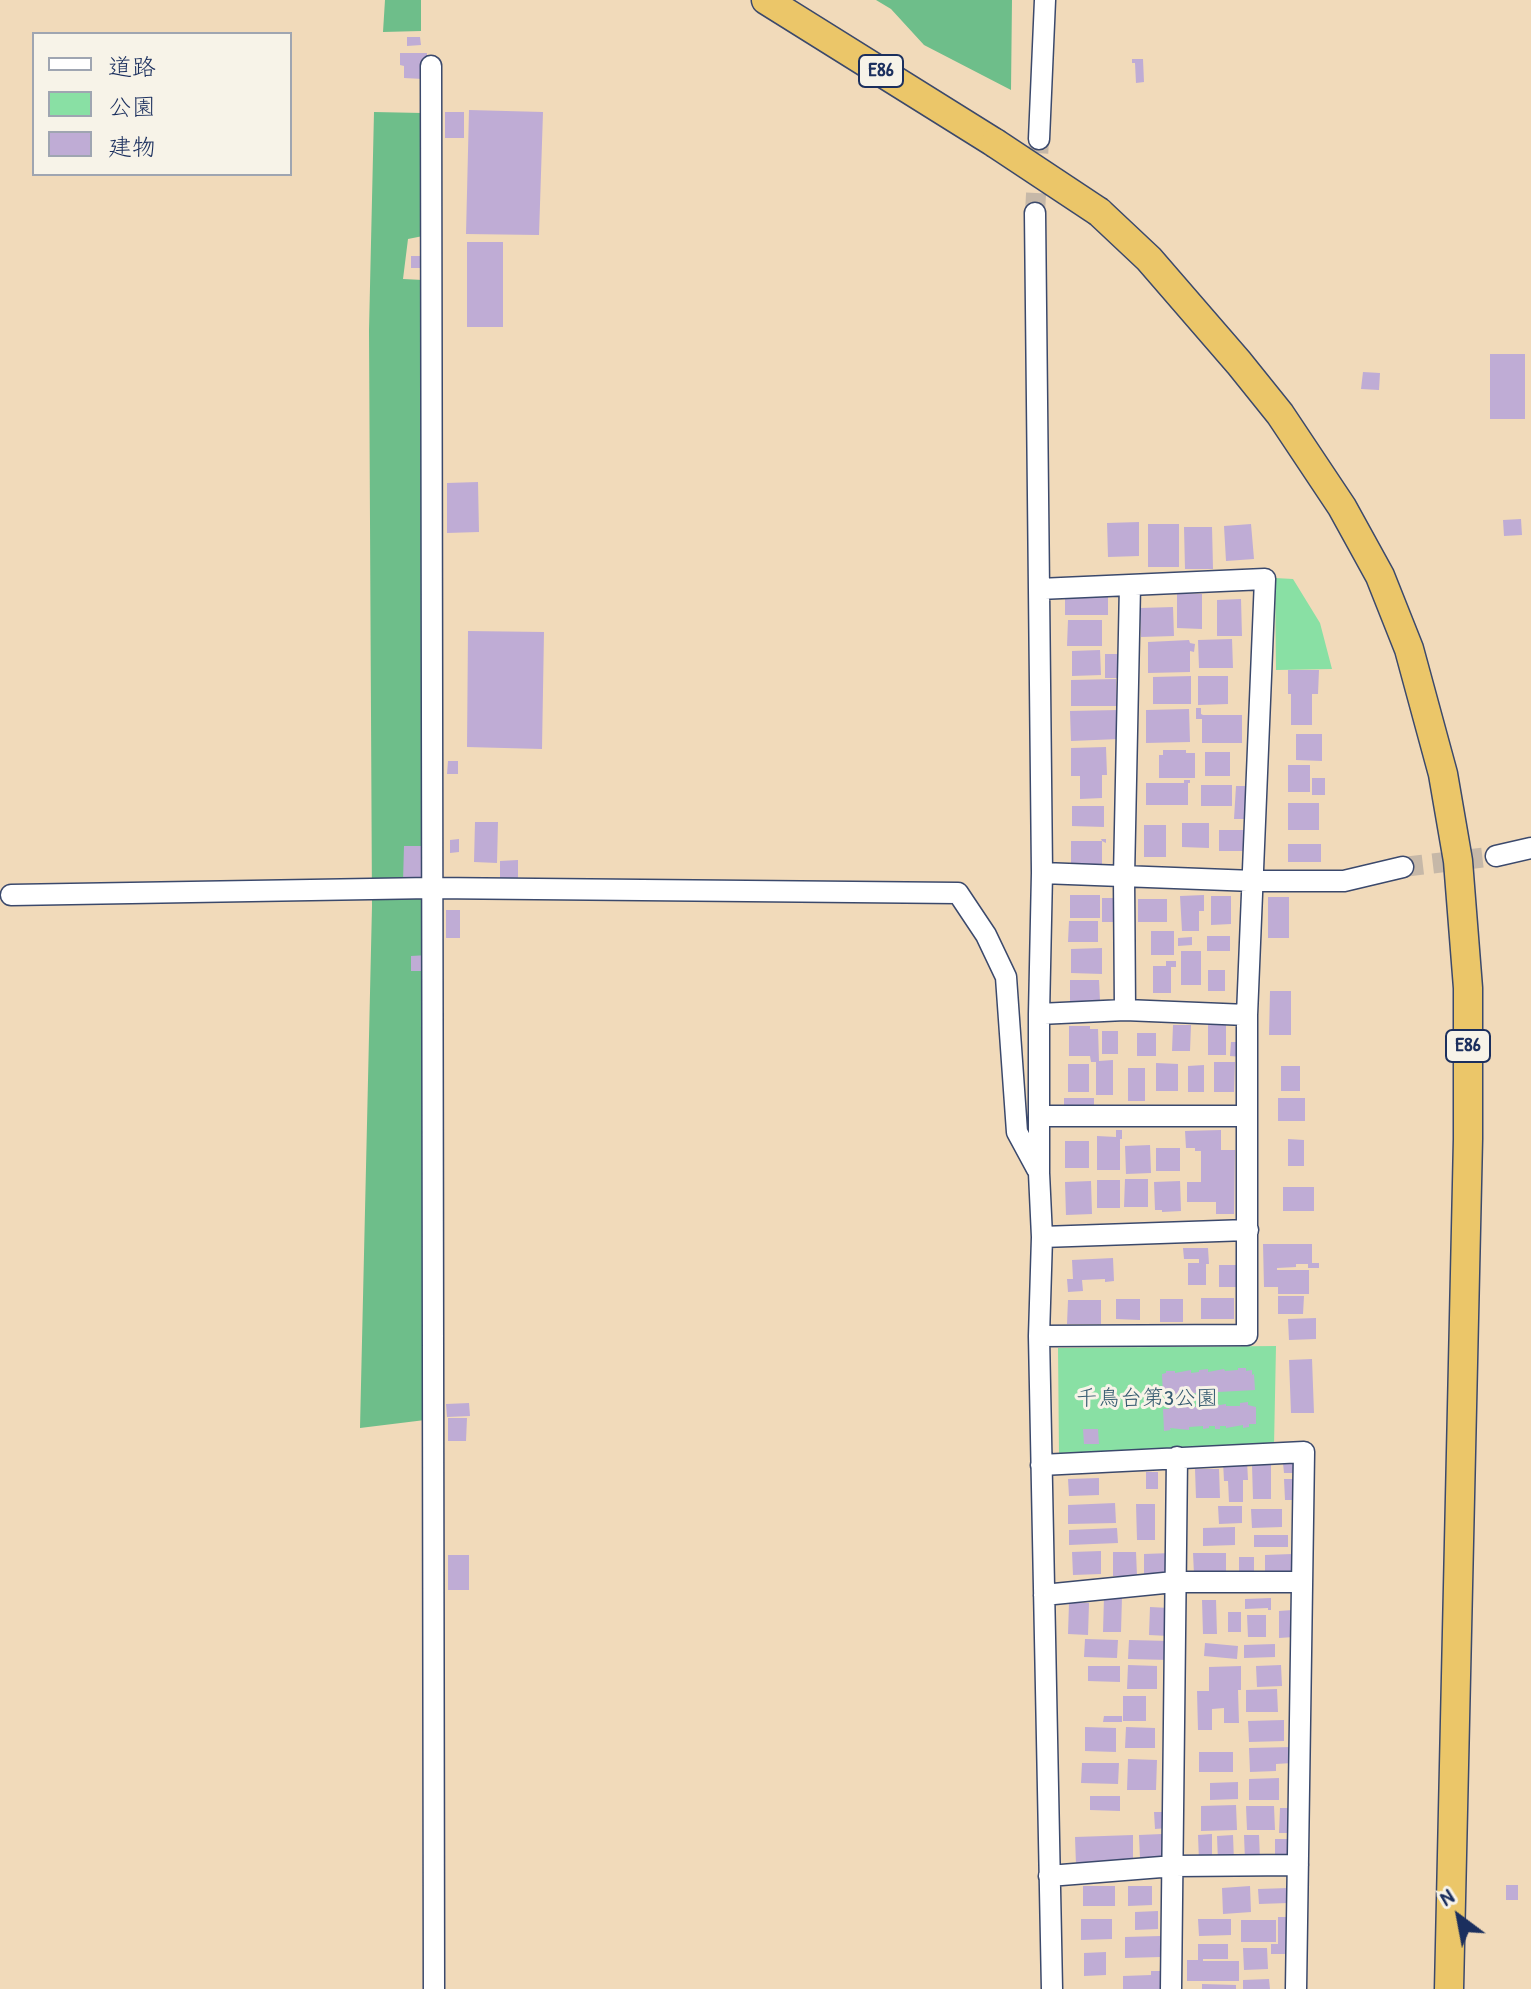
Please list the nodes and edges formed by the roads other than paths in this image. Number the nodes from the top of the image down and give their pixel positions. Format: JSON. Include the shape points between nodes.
{"nodes":[{"id":1,"x":766,"y":0,"type":"edge"},
{"id":2,"x":1045,"y":0,"type":"edge"},
{"id":3,"x":431,"y":66,"type":"dead end"},
{"id":4,"x":1039,"y":139,"type":"tunnel mouth"},
{"id":5,"x":1035,"y":213,"type":"tunnel mouth"},
{"id":6,"x":1130,"y":585,"type":"junction"},
{"id":7,"x":1039,"y":589,"type":"junction"},
{"id":8,"x":1531,"y":848,"type":"edge"},
{"id":9,"x":1496,"y":856,"type":"tunnel mouth"},
{"id":10,"x":1403,"y":867,"type":"tunnel mouth"},
{"id":11,"x":1042,"y":873,"type":"junction"},
{"id":12,"x":1124,"y":877,"type":"junction"},
{"id":13,"x":1254,"y":881,"type":"junction"},
{"id":14,"x":431,"y":888,"type":"junction"},
{"id":15,"x":11,"y":895,"type":"dead end"},
{"id":16,"x":1125,"y":1010,"type":"junction"},
{"id":17,"x":1039,"y":1014,"type":"junction"},
{"id":18,"x":1247,"y":1015,"type":"junction"},
{"id":19,"x":1039,"y":1116,"type":"junction"},
{"id":20,"x":1247,"y":1116,"type":"junction"},
{"id":21,"x":1039,"y":1173,"type":"junction"},
{"id":22,"x":1248,"y":1230,"type":"junction"},
{"id":23,"x":1042,"y":1237,"type":"junction"},
{"id":24,"x":1039,"y":1336,"type":"junction"},
{"id":25,"x":1177,"y":1457,"type":"junction"},
{"id":26,"x":1041,"y":1465,"type":"junction"},
{"id":27,"x":1174,"y":1582,"type":"junction"},
{"id":28,"x":1302,"y":1582,"type":"junction"},
{"id":29,"x":1044,"y":1595,"type":"junction"},
{"id":30,"x":1298,"y":1865,"type":"junction"},
{"id":31,"x":1174,"y":1866,"type":"junction"},
{"id":32,"x":1049,"y":1876,"type":"junction"},
{"id":33,"x":434,"y":1989,"type":"edge"},
{"id":34,"x":1052,"y":1989,"type":"edge"},
{"id":35,"x":1171,"y":1989,"type":"edge"},
{"id":36,"x":1296,"y":1989,"type":"edge"},
{"id":37,"x":1449,"y":1989,"type":"edge"}],
"edges":[{"from":1,"to":37,"type":"highway","number":"E86","bridge":true,"via":[[1099,212],[1149,259],[1280,414],[1380,576],[1409,649],[1443,774],[1458,861],[1468,988]]},
{"from":2,"to":4,"type":"street"},
{"from":3,"to":14,"type":"street"},
{"from":5,"to":7,"type":"street"},
{"from":6,"to":7,"type":"street"},
{"from":6,"to":12,"type":"street"},
{"from":6,"to":13,"type":"street","via":[[1265,579]]},
{"from":7,"to":11,"type":"street"},
{"from":8,"to":9,"type":"street"},
{"from":10,"to":13,"type":"street","via":[[1344,881]]},
{"from":11,"to":12,"type":"street"},
{"from":11,"to":17,"type":"street"},
{"from":12,"to":13,"type":"street"},
{"from":12,"to":16,"type":"street"},
{"from":13,"to":18,"type":"street"},
{"from":14,"to":15,"type":"street"},
{"from":14,"to":21,"type":"street","via":[[958,893],[1006,977],[1017,1132]]},
{"from":14,"to":33,"type":"street"},
{"from":16,"to":17,"type":"street"},
{"from":16,"to":18,"type":"street"},
{"from":17,"to":19,"type":"street"},
{"from":18,"to":20,"type":"street"},
{"from":19,"to":20,"type":"street"},
{"from":19,"to":21,"type":"street"},
{"from":20,"to":22,"type":"street"},
{"from":21,"to":23,"type":"street"},
{"from":22,"to":23,"type":"street"},
{"from":22,"to":24,"type":"street","via":[[1247,1335]]},
{"from":23,"to":24,"type":"street"},
{"from":24,"to":26,"type":"street"},
{"from":25,"to":26,"type":"street"},
{"from":25,"to":27,"type":"street"},
{"from":25,"to":28,"type":"street","via":[[1304,1452]]},
{"from":26,"to":29,"type":"street"},
{"from":27,"to":28,"type":"street"},
{"from":27,"to":29,"type":"street"},
{"from":27,"to":31,"type":"street"},
{"from":28,"to":30,"type":"street"},
{"from":29,"to":32,"type":"street"},
{"from":30,"to":31,"type":"street"},
{"from":30,"to":36,"type":"street"},
{"from":31,"to":32,"type":"street"},
{"from":31,"to":35,"type":"street"},
{"from":32,"to":34,"type":"street"}]}
